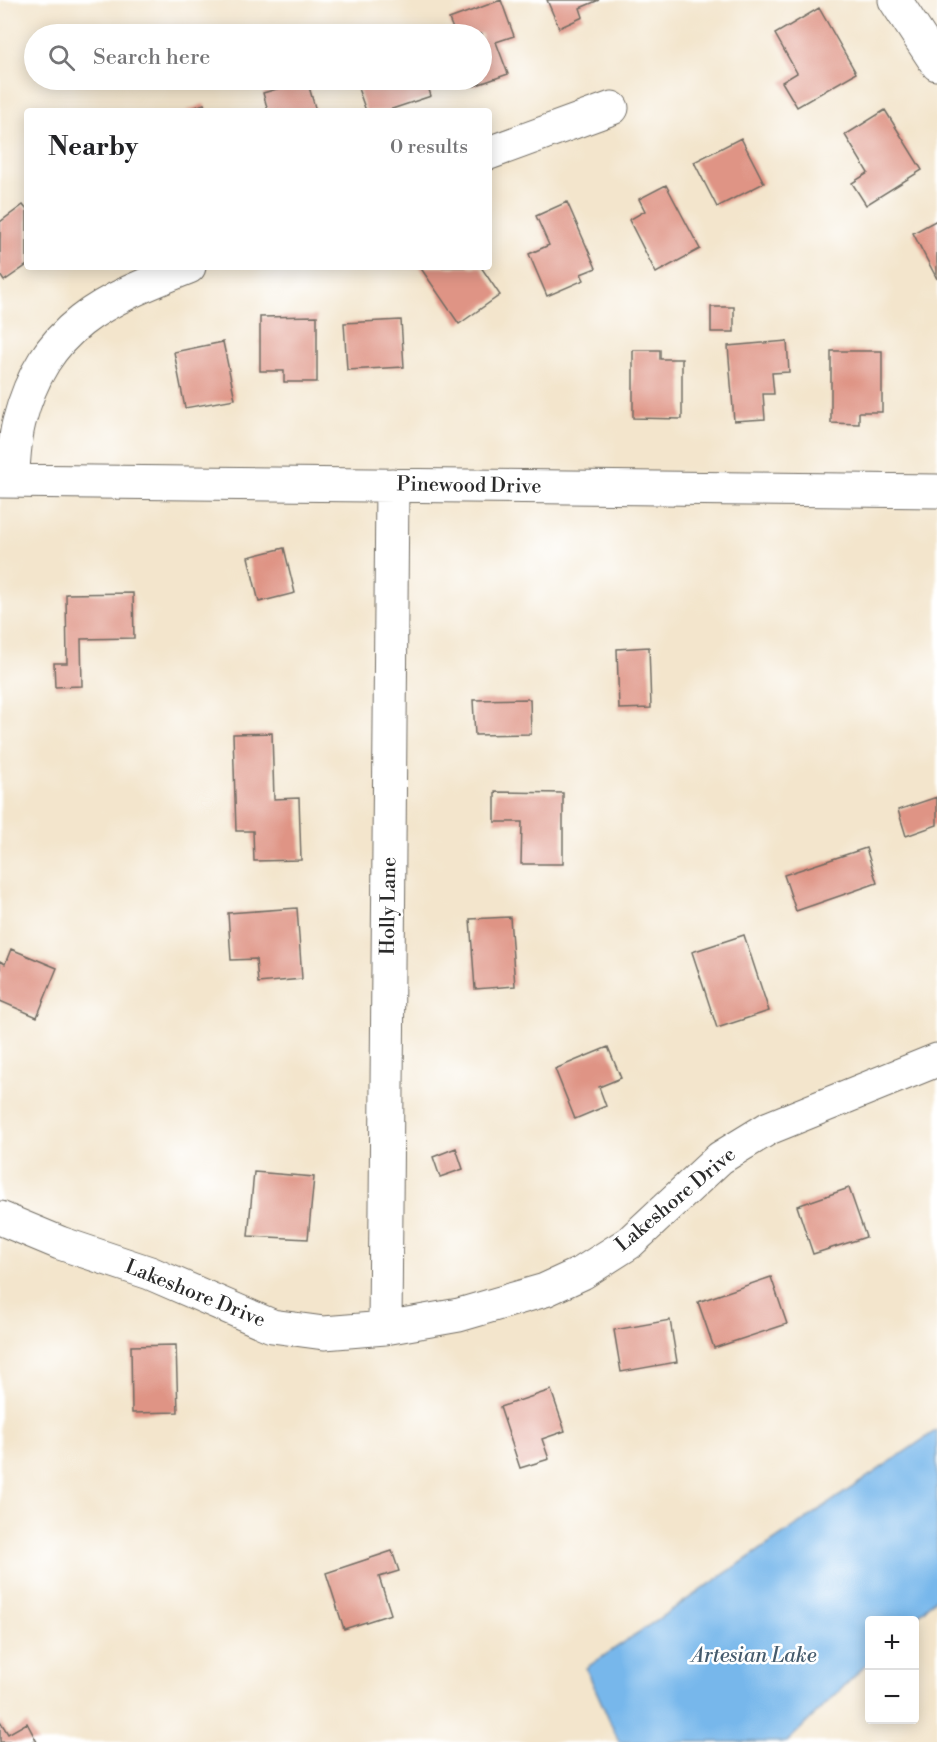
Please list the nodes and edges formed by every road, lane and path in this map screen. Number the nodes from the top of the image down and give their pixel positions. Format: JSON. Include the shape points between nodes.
{"nodes":[{"id":1,"x":895,"y":0,"type":"edge"},
{"id":2,"x":937,"y":64,"type":"edge"},
{"id":3,"x":612,"y":108,"type":"dead end"},
{"id":4,"x":492,"y":152,"type":"edge"},
{"id":5,"x":182,"y":270,"type":"edge"},
{"id":6,"x":6,"y":481,"type":"edge"},
{"id":7,"x":393,"y":485,"type":"junction"},
{"id":8,"x":937,"y":491,"type":"edge"},
{"id":9,"x":937,"y":1060,"type":"edge"},
{"id":10,"x":0,"y":1218,"type":"edge"},
{"id":11,"x":385,"y":1328,"type":"junction"}],
"edges":[{"from":1,"to":2,"type":"street"},
{"from":3,"to":4,"type":"street"},
{"from":5,"to":6,"type":"street","via":[[82,318],[45,356],[19,423]]},
{"from":6,"to":7,"type":"street","name":"Pinewood Drive"},
{"from":7,"to":8,"type":"street","name":"Pinewood Drive"},
{"from":7,"to":11,"type":"street","name":"Holly Lane"},
{"from":9,"to":11,"type":"street","name":"Lakeshore Drive","via":[[769,1128],[720,1158],[629,1243],[582,1273],[545,1290],[459,1315]]},
{"from":10,"to":11,"type":"street","name":"Lakeshore Drive","via":[[60,1244],[150,1272],[272,1326],[324,1333]]}]}
